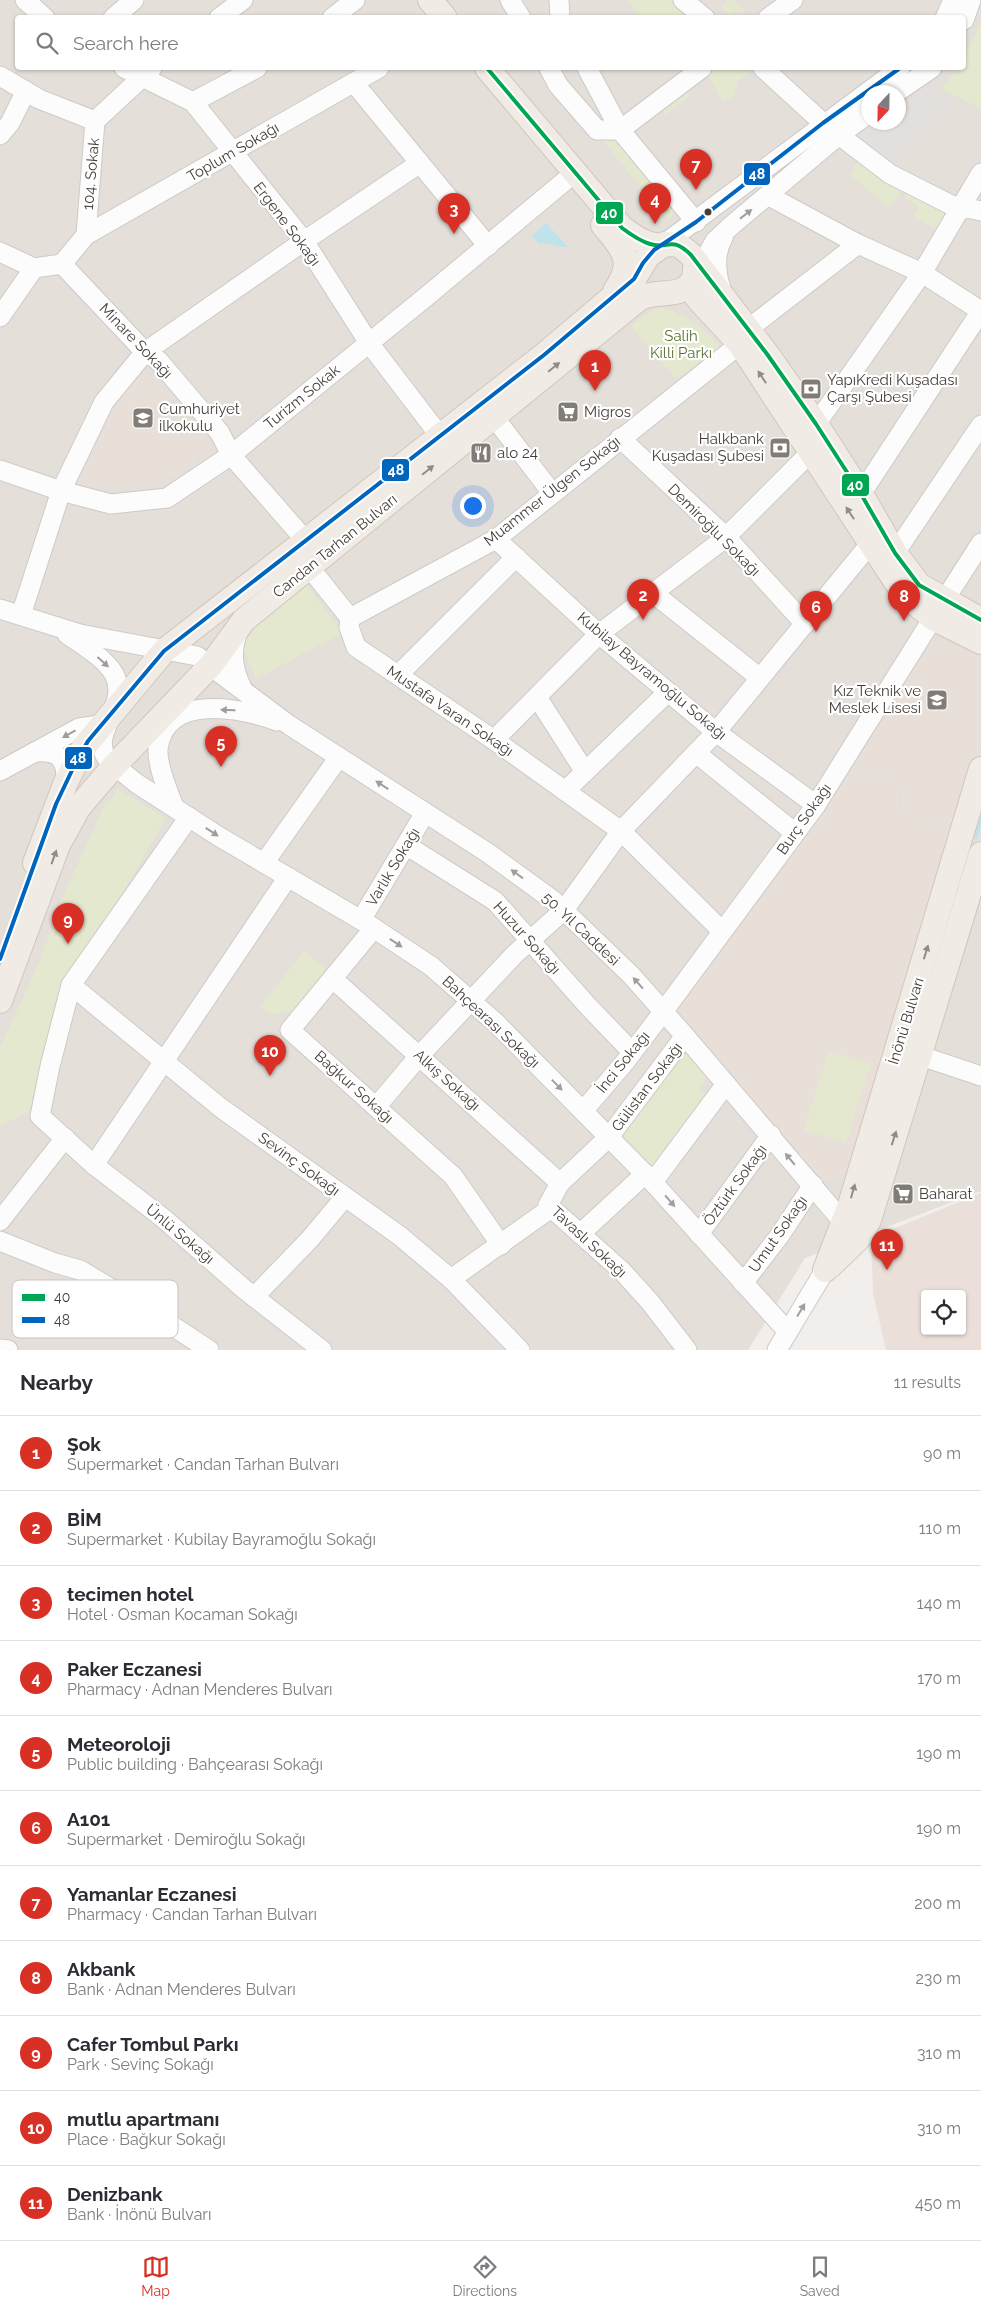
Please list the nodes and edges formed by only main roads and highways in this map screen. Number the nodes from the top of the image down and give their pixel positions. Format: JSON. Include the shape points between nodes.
{"nodes":[{"id":1,"x":414,"y":0,"type":"edge"},
{"id":2,"x":430,"y":0,"type":"edge"},
{"id":3,"x":426,"y":15,"type":"edge"},
{"id":4,"x":442,"y":15,"type":"edge"},
{"id":5,"x":472,"y":70,"type":"edge"},
{"id":6,"x":489,"y":70,"type":"edge"},
{"id":7,"x":664,"y":244,"type":"junction"},
{"id":8,"x":695,"y":266,"type":"junction"},
{"id":9,"x":610,"y":299,"type":"junction"},
{"id":10,"x":744,"y":336,"type":"junction"},
{"id":11,"x":938,"y":609,"type":"junction"},
{"id":12,"x":981,"y":625,"type":"edge"},
{"id":13,"x":981,"y":769,"type":"edge"},
{"id":14,"x":981,"y":854,"type":"edge"},
{"id":15,"x":976,"y":890,"type":"edge"},
{"id":16,"x":0,"y":959,"type":"edge"},
{"id":17,"x":0,"y":1001,"type":"edge"}],
"edges":[{"from":1,"to":3,"type":"main road"},
{"from":2,"to":4,"type":"main road"},
{"from":5,"to":9,"type":"main road","via":[[624,250],[625,272]]},
{"from":6,"to":7,"type":"main road","via":[[622,228],[651,244]]},
{"from":7,"to":8,"type":"main road","via":[[679,245]]},
{"from":7,"to":9,"type":"main road","name":"Candan Tarhan Bulvarı","via":[[648,256],[634,279]]},
{"from":8,"to":10,"type":"main road","via":[[729,306]]},
{"from":8,"to":10,"type":"main road","via":[[694,293]]},
{"from":17,"to":8,"type":"main road","name":"Candan Tarhan Bulvarı","one_way":true,"via":[[58,845],[79,807],[108,772],[211,665],[244,620],[640,298],[649,294],[673,294],[690,286]]},
{"from":9,"to":16,"type":"main road","name":"Candan Tarhan Bulvarı","via":[[544,355],[164,651],[88,741],[66,782]]},
{"from":10,"to":11,"type":"main road","via":[[816,424],[895,553]]},
{"from":11,"to":10,"type":"main road","one_way":true,"via":[[904,594],[811,452]]},
{"from":11,"to":12,"type":"main road"},
{"from":13,"to":15,"type":"main road","name":"İnönü Bulvarı","via":[[844,1223],[825,1270],[860,1237],[869,1220]]},
{"from":14,"to":15,"type":"main road","name":"İnönü Bulvarı"}]}
